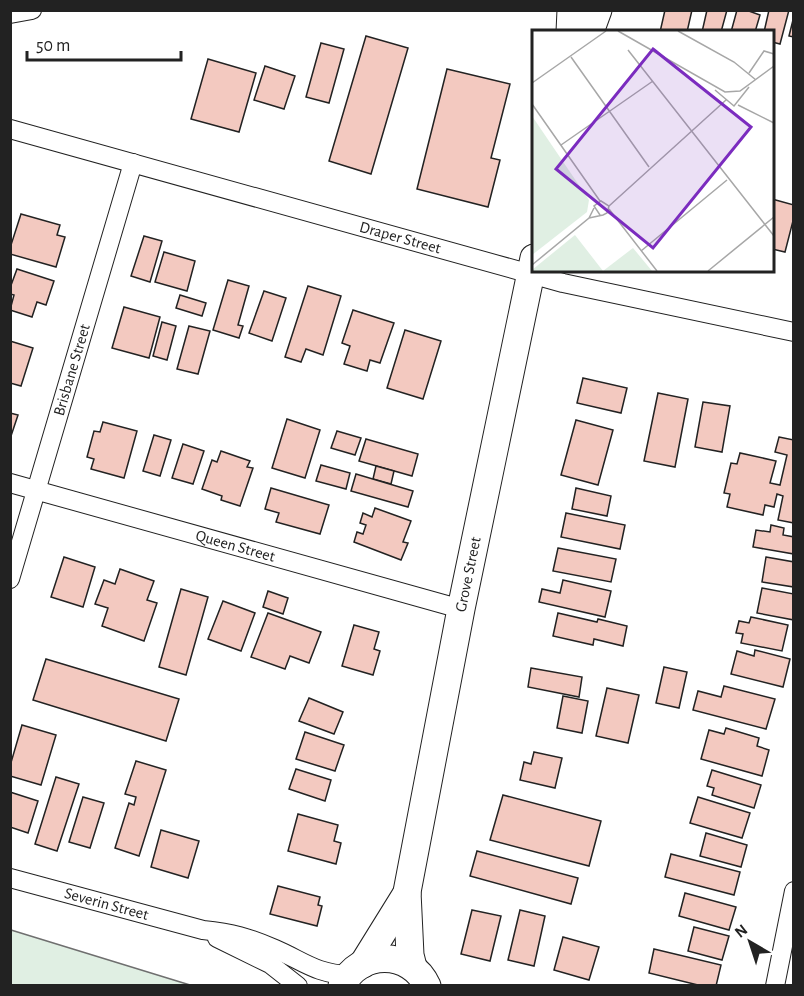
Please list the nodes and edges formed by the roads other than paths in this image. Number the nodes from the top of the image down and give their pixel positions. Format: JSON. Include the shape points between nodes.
{"nodes":[{"id":1,"x":32,"y":10,"type":"edge"},
{"id":2,"x":571,"y":10,"type":"edge"},
{"id":3,"x":598,"y":10,"type":"edge"},
{"id":4,"x":10,"y":14,"type":"edge"},
{"id":5,"x":570,"y":30,"type":"edge"},
{"id":6,"x":591,"y":30,"type":"edge"},
{"id":7,"x":10,"y":129,"type":"edge"},
{"id":8,"x":133,"y":163,"type":"junction"},
{"id":9,"x":532,"y":266,"type":"edge"},
{"id":10,"x":543,"y":272,"type":"edge"},
{"id":11,"x":794,"y":332,"type":"edge"},
{"id":12,"x":10,"y":483,"type":"edge"},
{"id":13,"x":36,"y":490,"type":"junction"},
{"id":14,"x":10,"y":579,"type":"edge"},
{"id":15,"x":461,"y":609,"type":"junction"},
{"id":16,"x":10,"y":878,"type":"edge"},
{"id":17,"x":794,"y":891,"type":"edge"},
{"id":18,"x":407,"y":892,"type":"junction"},
{"id":19,"x":203,"y":930,"type":"junction"},
{"id":20,"x":351,"y":975,"type":"edge"},
{"id":21,"x":425,"y":979,"type":"edge"},
{"id":22,"x":298,"y":986,"type":"edge"},
{"id":23,"x":775,"y":986,"type":"edge"}],
"edges":[{"from":1,"to":4,"type":"street"},
{"from":2,"to":5,"type":"street"},
{"from":3,"to":6,"type":"street"},
{"from":7,"to":8,"type":"street","name":"Draper Street"},
{"from":8,"to":9,"type":"street","name":"Draper Street"},
{"from":8,"to":13,"type":"street","name":"Brisbane Street"},
{"from":9,"to":15,"type":"street","name":"Grove Street"},
{"from":10,"to":11,"type":"street","name":"Draper Street","via":[[563,283]]},
{"from":12,"to":13,"type":"street","name":"Queen Street"},
{"from":13,"to":14,"type":"street","name":"Brisbane Street"},
{"from":13,"to":15,"type":"street","name":"Queen Street"},
{"from":15,"to":18,"type":"street","name":"Grove Street"},
{"from":16,"to":19,"type":"street","name":"Severin Street"},
{"from":17,"to":23,"type":"street"},
{"from":18,"to":20,"type":"street","name":"Grove Street"},
{"from":18,"to":21,"type":"street","name":"Grove Street","via":[[410,955]]},
{"from":19,"to":20,"type":"street","name":"Severin Street","via":[[235,933],[320,971]]},
{"from":19,"to":22,"type":"street","name":"Severin Street","via":[[261,959]]},
{"from":20,"to":21,"type":"street","via":[[384,957],[399,960]]}]}
